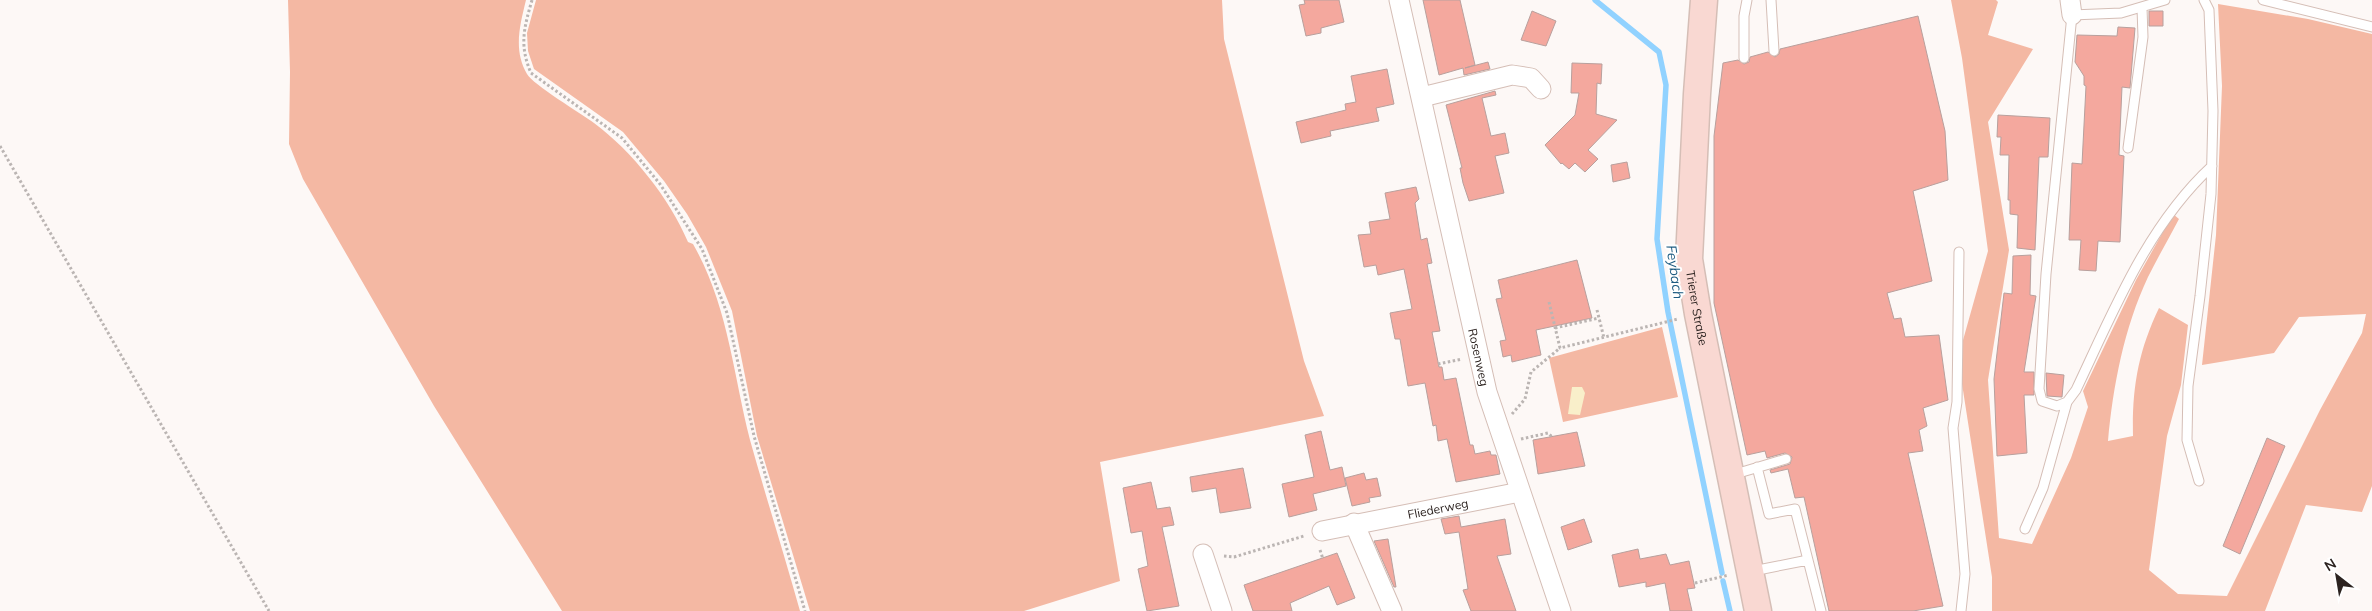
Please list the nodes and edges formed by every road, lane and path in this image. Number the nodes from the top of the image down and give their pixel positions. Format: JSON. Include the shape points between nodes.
{"nodes":[{"id":1,"x":532,"y":0,"type":"edge"},
{"id":2,"x":1399,"y":0,"type":"edge"},
{"id":3,"x":1704,"y":0,"type":"edge"},
{"id":4,"x":1747,"y":0,"type":"edge"},
{"id":5,"x":1771,"y":0,"type":"edge"},
{"id":6,"x":2165,"y":0,"type":"edge"},
{"id":7,"x":2204,"y":0,"type":"edge"},
{"id":8,"x":2263,"y":0,"type":"edge"},
{"id":9,"x":2071,"y":8,"type":"edge"},
{"id":10,"x":2142,"y":8,"type":"junction"},
{"id":11,"x":2372,"y":27,"type":"edge"},
{"id":12,"x":1774,"y":51,"type":"dead end"},
{"id":13,"x":1744,"y":58,"type":"dead end"},
{"id":14,"x":1541,"y":89,"type":"dead end"},
{"id":15,"x":1422,"y":97,"type":"junction"},
{"id":16,"x":0,"y":146,"type":"edge"},
{"id":17,"x":2128,"y":148,"type":"dead end"},
{"id":18,"x":2212,"y":166,"type":"junction"},
{"id":19,"x":1959,"y":252,"type":"dead end"},
{"id":20,"x":1549,"y":302,"type":"dead end"},
{"id":21,"x":1597,"y":310,"type":"dead end"},
{"id":22,"x":1599,"y":318,"type":"junction"},
{"id":23,"x":1681,"y":318,"type":"dead end"},
{"id":24,"x":1555,"y":328,"type":"junction"},
{"id":25,"x":1604,"y":338,"type":"junction"},
{"id":26,"x":1560,"y":348,"type":"junction"},
{"id":27,"x":1470,"y":358,"type":"dead end"},
{"id":28,"x":1438,"y":364,"type":"dead end"},
{"id":29,"x":2068,"y":402,"type":"junction"},
{"id":30,"x":1519,"y":409,"type":"dead end"},
{"id":31,"x":1552,"y":437,"type":"dead end"},
{"id":32,"x":1513,"y":441,"type":"dead end"},
{"id":33,"x":1786,"y":459,"type":"dead end"},
{"id":34,"x":1757,"y":467,"type":"junction"},
{"id":35,"x":1729,"y":469,"type":"junction"},
{"id":36,"x":2200,"y":481,"type":"dead end"},
{"id":37,"x":1520,"y":492,"type":"junction"},
{"id":38,"x":1354,"y":523,"type":"junction"},
{"id":39,"x":2025,"y":529,"type":"dead end"},
{"id":40,"x":1322,"y":531,"type":"joint"},
{"id":41,"x":1203,"y":554,"type":"dead end"},
{"id":42,"x":1234,"y":557,"type":"dead end"},
{"id":43,"x":1808,"y":560,"type":"junction"},
{"id":44,"x":1742,"y":573,"type":"junction"},
{"id":45,"x":1696,"y":582,"type":"dead end"},
{"id":46,"x":269,"y":611,"type":"edge"},
{"id":47,"x":805,"y":611,"type":"edge"},
{"id":48,"x":1222,"y":611,"type":"edge"},
{"id":49,"x":1392,"y":611,"type":"edge"},
{"id":50,"x":1561,"y":611,"type":"edge"},
{"id":51,"x":1758,"y":611,"type":"edge"},
{"id":52,"x":1821,"y":611,"type":"edge"},
{"id":53,"x":1960,"y":611,"type":"edge"}],
"edges":[{"from":1,"to":47,"type":"path","via":[[522,32],[524,57],[530,73],[622,138],[682,216],[714,275],[728,313],[756,445]]},
{"from":2,"to":15,"type":"street","name":"Rosenweg"},
{"from":3,"to":35,"type":"main road","name":"Trierer Straße","via":[[1690,259]]},
{"from":4,"to":13,"type":"lane"},
{"from":5,"to":12,"type":"lane"},
{"from":6,"to":10,"type":"lane"},
{"from":7,"to":18,"type":"lane","via":[[2209,10]]},
{"from":8,"to":11,"type":"lane"},
{"from":9,"to":10,"type":"lane","via":[[2122,13]]},
{"from":9,"to":29,"type":"lane","via":[[2046,274],[2039,389],[2042,401],[2048,405]]},
{"from":10,"to":17,"type":"lane","via":[[2143,37]]},
{"from":14,"to":15,"type":"street","via":[[1531,78],[1512,75]]},
{"from":15,"to":37,"type":"street","name":"Rosenweg","via":[[1487,392]]},
{"from":16,"to":46,"type":"path"},
{"from":18,"to":29,"type":"lane","via":[[2188,188],[2169,213],[2118,302]]},
{"from":18,"to":36,"type":"lane","via":[[2188,386],[2187,440]]},
{"from":19,"to":53,"type":"lane","via":[[1957,402],[1953,428],[1965,574]]},
{"from":20,"to":24,"type":"path"},
{"from":21,"to":22,"type":"path"},
{"from":22,"to":24,"type":"path"},
{"from":22,"to":25,"type":"path"},
{"from":23,"to":25,"type":"path"},
{"from":24,"to":26,"type":"path"},
{"from":25,"to":26,"type":"path"},
{"from":26,"to":30,"type":"path","via":[[1531,372],[1525,399]]},
{"from":27,"to":28,"type":"path"},
{"from":29,"to":39,"type":"lane","via":[[2043,488]]},
{"from":31,"to":32,"type":"path","via":[[1548,433]]},
{"from":33,"to":34,"type":"lane"},
{"from":34,"to":35,"type":"lane","via":[[1742,472]]},
{"from":34,"to":43,"type":"lane","via":[[1769,514],[1795,509]]},
{"from":35,"to":44,"type":"main road","name":"Trierer Straße"},
{"from":37,"to":38,"type":"street","name":"Fliederweg"},
{"from":37,"to":50,"type":"street","name":"Rosenweg"},
{"from":38,"to":40,"type":"street","name":"Fliederweg"},
{"from":38,"to":49,"type":"street"},
{"from":40,"to":42,"type":"path"},
{"from":41,"to":48,"type":"street"},
{"from":43,"to":44,"type":"lane"},
{"from":43,"to":52,"type":"lane"},
{"from":44,"to":45,"type":"path"},
{"from":44,"to":51,"type":"main road","name":"Trierer Straße"}]}
